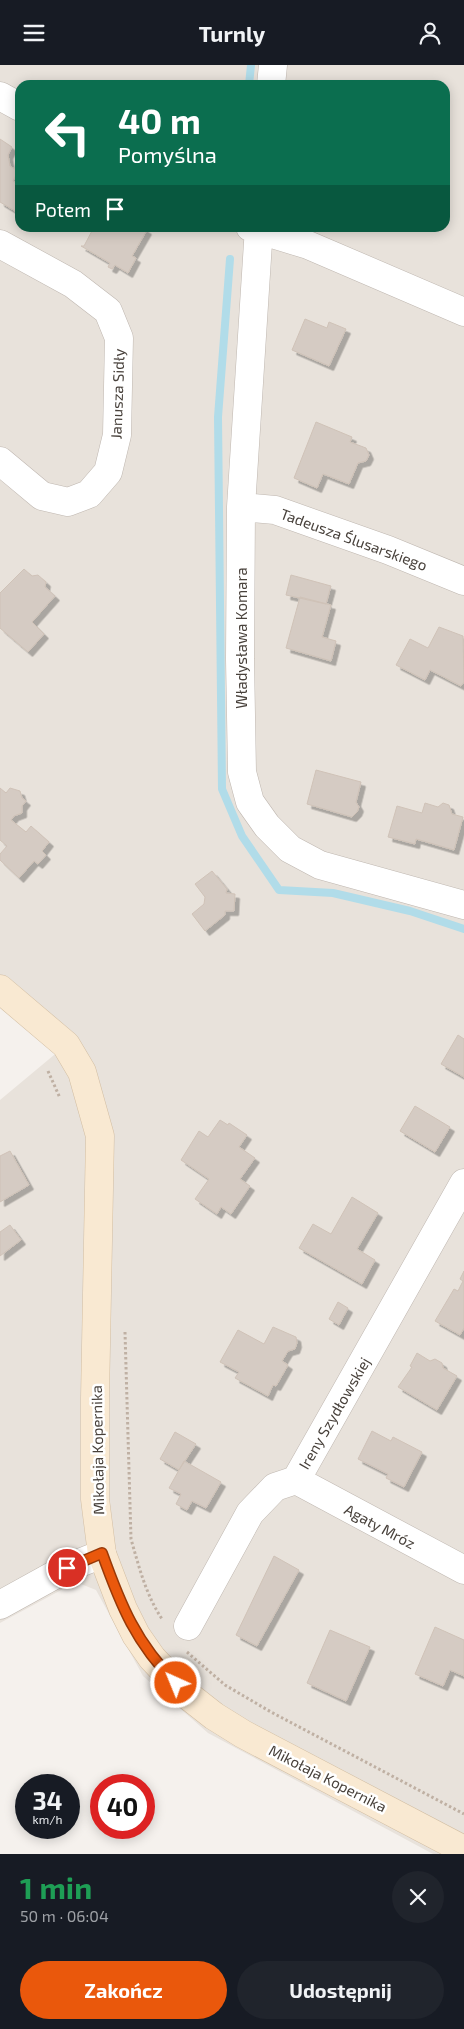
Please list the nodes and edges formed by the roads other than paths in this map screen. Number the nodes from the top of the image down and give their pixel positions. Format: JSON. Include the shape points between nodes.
{"nodes":[{"id":1,"x":273,"y":65,"type":"edge"},
{"id":2,"x":272,"y":80,"type":"edge"},
{"id":3,"x":0,"y":96,"type":"edge"},
{"id":4,"x":15,"y":104,"type":"edge"},
{"id":5,"x":256,"y":232,"type":"edge"},
{"id":6,"x":268,"y":232,"type":"edge"},
{"id":7,"x":0,"y":244,"type":"edge"},
{"id":8,"x":464,"y":312,"type":"edge"},
{"id":9,"x":0,"y":461,"type":"edge"},
{"id":10,"x":241,"y":507,"type":"junction"},
{"id":11,"x":464,"y":581,"type":"edge"},
{"id":12,"x":464,"y":905,"type":"edge"},
{"id":13,"x":0,"y":989,"type":"edge"},
{"id":14,"x":464,"y":1183,"type":"edge"},
{"id":15,"x":296,"y":1480,"type":"junction"},
{"id":16,"x":102,"y":1553,"type":"junction"},
{"id":17,"x":464,"y":1570,"type":"edge"},
{"id":18,"x":0,"y":1605,"type":"edge"},
{"id":19,"x":178,"y":1631,"type":"road end"},
{"id":20,"x":464,"y":1850,"type":"edge"}],
"edges":[{"from":1,"to":2,"type":"street"},
{"from":3,"to":4,"type":"street"},
{"from":5,"to":10,"type":"street","name":"Władysława Komara"},
{"from":6,"to":8,"type":"street","via":[[308,245]]},
{"from":7,"to":9,"type":"street","name":"Janusza Sidły","via":[[73,284],[108,311],[119,338],[117,435],[108,472],[89,494],[68,502],[42,496]]},
{"from":10,"to":11,"type":"street","name":"Tadeusza Ślusarskiego","via":[[275,510]]},
{"from":10,"to":12,"type":"street","name":"Władysława Komara","via":[[242,772],[250,801],[267,826],[290,849],[320,865]]},
{"from":13,"to":16,"type":"street","name":"Mikołaja Kopernika","via":[[66,1045],[82,1071],[100,1136],[95,1499]]},
{"from":14,"to":15,"type":"street","name":"Ireny Szydłowskiej"},
{"from":15,"to":17,"type":"street","name":"Agaty Mróz"},
{"from":15,"to":19,"type":"street","name":"Ireny Szydłowskiej","via":[[275,1487],[250,1513]]},
{"from":16,"to":18,"type":"street","via":[[67,1568]]},
{"from":16,"to":20,"type":"street","name":"Mikołaja Kopernika","via":[[136,1635],[152,1658],[186,1694],[243,1734]]}]}
